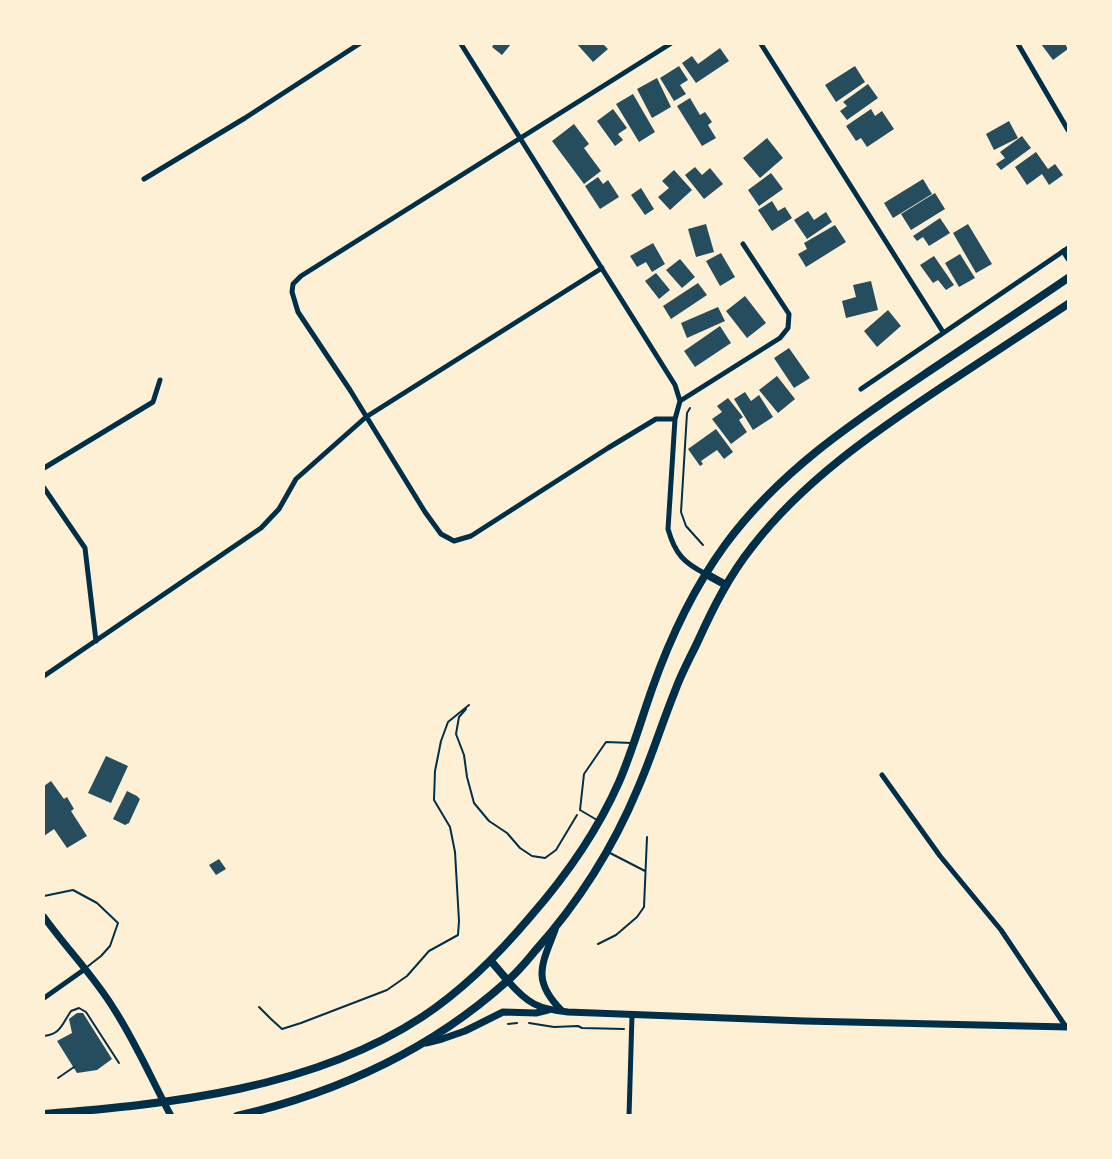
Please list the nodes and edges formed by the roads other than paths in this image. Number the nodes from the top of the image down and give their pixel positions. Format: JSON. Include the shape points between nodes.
{"nodes":[{"id":1,"x":358,"y":44,"type":"edge"},
{"id":2,"x":461,"y":44,"type":"edge"},
{"id":3,"x":670,"y":44,"type":"edge"},
{"id":4,"x":761,"y":44,"type":"edge"},
{"id":5,"x":1018,"y":44,"type":"edge"},
{"id":6,"x":1068,"y":130,"type":"edge"},
{"id":7,"x":520,"y":138,"type":"junction"},
{"id":8,"x":144,"y":179,"type":"dead end"},
{"id":9,"x":743,"y":244,"type":"dead end"},
{"id":10,"x":1066,"y":249,"type":"edge"},
{"id":11,"x":1068,"y":259,"type":"edge"},
{"id":12,"x":602,"y":268,"type":"junction"},
{"id":13,"x":1068,"y":278,"type":"edge"},
{"id":14,"x":1068,"y":304,"type":"edge"},
{"id":15,"x":943,"y":332,"type":"junction"},
{"id":16,"x":160,"y":380,"type":"dead end"},
{"id":17,"x":861,"y":389,"type":"dead end"},
{"id":18,"x":680,"y":401,"type":"junction"},
{"id":19,"x":366,"y":417,"type":"junction"},
{"id":20,"x":675,"y":419,"type":"junction"},
{"id":21,"x":44,"y":468,"type":"edge"},
{"id":22,"x":44,"y":488,"type":"edge"},
{"id":23,"x":706,"y":574,"type":"junction"},
{"id":24,"x":726,"y":585,"type":"junction"},
{"id":25,"x":96,"y":641,"type":"junction"},
{"id":26,"x":44,"y":676,"type":"edge"},
{"id":27,"x":634,"y":743,"type":"junction"},
{"id":28,"x":882,"y":775,"type":"dead end"},
{"id":29,"x":599,"y":821,"type":"junction"},
{"id":30,"x":647,"y":837,"type":"dead end"},
{"id":31,"x":608,"y":851,"type":"junction"},
{"id":32,"x":645,"y":871,"type":"junction"},
{"id":33,"x":44,"y":896,"type":"edge"},
{"id":34,"x":44,"y":917,"type":"edge"},
{"id":35,"x":556,"y":928,"type":"junction"},
{"id":36,"x":598,"y":944,"type":"dead end"},
{"id":37,"x":491,"y":961,"type":"junction"},
{"id":38,"x":85,"y":969,"type":"junction"},
{"id":39,"x":508,"y":981,"type":"junction"},
{"id":40,"x":44,"y":998,"type":"edge"},
{"id":41,"x":548,"y":1010,"type":"junction"},
{"id":42,"x":562,"y":1011,"type":"junction"},
{"id":43,"x":632,"y":1015,"type":"junction"},
{"id":44,"x":1067,"y":1027,"type":"edge"},
{"id":45,"x":44,"y":1036,"type":"edge"},
{"id":46,"x":422,"y":1044,"type":"junction"},
{"id":47,"x":119,"y":1063,"type":"dead end"},
{"id":48,"x":164,"y":1101,"type":"junction"},
{"id":49,"x":44,"y":1114,"type":"edge"},
{"id":50,"x":171,"y":1116,"type":"edge"},
{"id":51,"x":237,"y":1116,"type":"edge"},
{"id":52,"x":629,"y":1116,"type":"edge"}],
"edges":[{"from":1,"to":8,"type":"street"},
{"from":2,"to":7,"type":"street"},
{"from":3,"to":7,"type":"street"},
{"from":4,"to":15,"type":"street"},
{"from":5,"to":6,"type":"street"},
{"from":7,"to":12,"type":"street"},
{"from":7,"to":19,"type":"street","via":[[293,284],[298,312]]},
{"from":9,"to":18,"type":"street","via":[[789,314],[788,328],[780,338]]},
{"from":10,"to":11,"type":"street"},
{"from":10,"to":15,"type":"street"},
{"from":12,"to":18,"type":"street","via":[[675,385]]},
{"from":12,"to":19,"type":"street"},
{"from":13,"to":23,"type":"highway","via":[[823,446],[772,490]]},
{"from":14,"to":24,"type":"highway","via":[[884,425],[818,478],[761,535]]},
{"from":15,"to":17,"type":"street"},
{"from":16,"to":21,"type":"street","via":[[153,402]]},
{"from":18,"to":20,"type":"street"},
{"from":19,"to":20,"type":"street","via":[[425,512],[441,534],[454,541],[471,536],[656,419]]},
{"from":19,"to":25,"type":"street","via":[[296,479],[279,509],[261,528]]},
{"from":20,"to":23,"type":"street","via":[[668,529],[681,557]]},
{"from":22,"to":25,"type":"street","via":[[85,548]]},
{"from":23,"to":24,"type":"highway"},
{"from":23,"to":27,"type":"highway","via":[[668,646]]},
{"from":24,"to":31,"type":"highway","via":[[676,687],[640,785]]},
{"from":25,"to":26,"type":"street"},
{"from":27,"to":29,"type":"highway"},
{"from":27,"to":29,"type":"lane","via":[[606,742],[584,774],[580,810]]},
{"from":28,"to":44,"type":"street","via":[[940,856],[1001,930]]},
{"from":29,"to":37,"type":"highway","via":[[564,876]]},
{"from":30,"to":32,"type":"lane"},
{"from":31,"to":32,"type":"lane"},
{"from":31,"to":35,"type":"highway"},
{"from":32,"to":36,"type":"lane","via":[[644,907],[616,935]]},
{"from":33,"to":38,"type":"lane","via":[[73,890],[97,903],[118,922],[110,946]]},
{"from":34,"to":38,"type":"main road"},
{"from":35,"to":39,"type":"highway"},
{"from":35,"to":42,"type":"main road","via":[[541,976],[546,992]]},
{"from":37,"to":39,"type":"highway"},
{"from":37,"to":48,"type":"highway","via":[[423,1016],[376,1044],[267,1082]]},
{"from":38,"to":40,"type":"street"},
{"from":38,"to":48,"type":"main road","via":[[114,1008]]},
{"from":39,"to":41,"type":"main road","via":[[526,999]]},
{"from":39,"to":46,"type":"highway"},
{"from":41,"to":42,"type":"main road"},
{"from":41,"to":46,"type":"main road","via":[[503,1012],[465,1031]]},
{"from":42,"to":43,"type":"main road"},
{"from":43,"to":44,"type":"main road"},
{"from":43,"to":52,"type":"street"},
{"from":45,"to":47,"type":"lane","via":[[60,1030],[71,1011],[79,1008],[86,1012]]},
{"from":46,"to":51,"type":"highway","via":[[332,1088]]},
{"from":48,"to":49,"type":"highway"},
{"from":48,"to":50,"type":"main road"}]}
